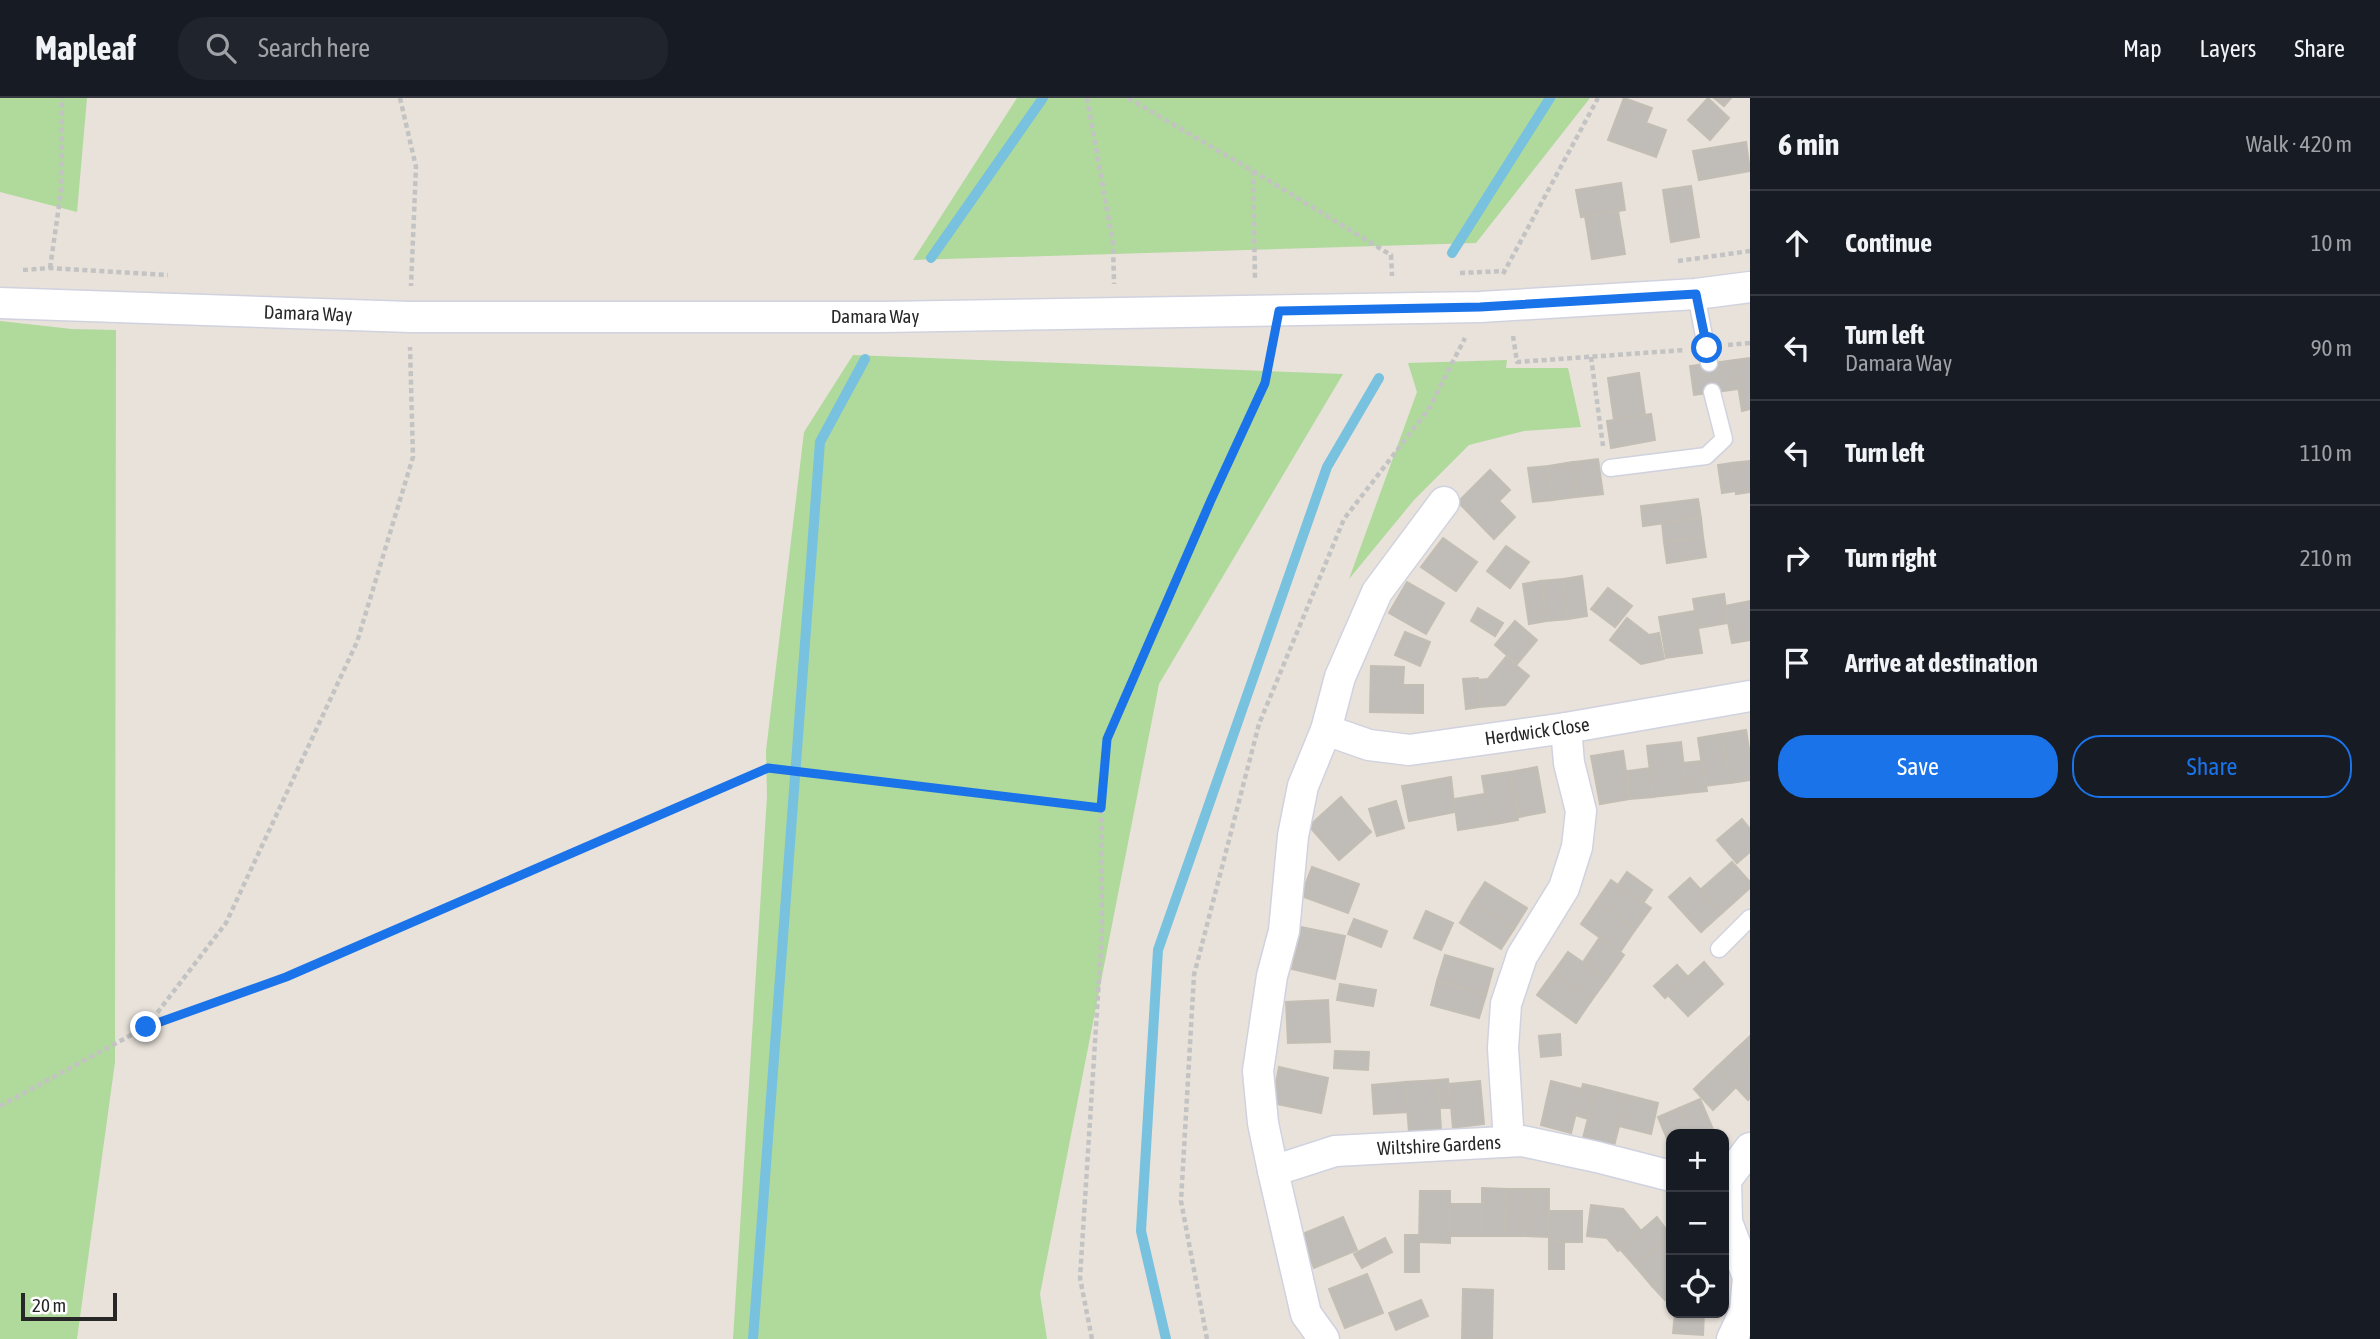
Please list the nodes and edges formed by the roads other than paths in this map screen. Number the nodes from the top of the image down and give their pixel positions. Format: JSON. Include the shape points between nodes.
{"nodes":[{"id":1,"x":1750,"y":287,"type":"edge"},
{"id":2,"x":1696,"y":294,"type":"junction"},
{"id":3,"x":0,"y":303,"type":"edge"},
{"id":4,"x":1709,"y":363,"type":"dead end"},
{"id":5,"x":1712,"y":392,"type":"dead end"},
{"id":6,"x":1610,"y":468,"type":"dead end"},
{"id":7,"x":1444,"y":502,"type":"dead end"},
{"id":8,"x":1750,"y":695,"type":"edge"},
{"id":9,"x":1566,"y":728,"type":"junction"},
{"id":10,"x":1326,"y":730,"type":"junction"},
{"id":11,"x":1750,"y":918,"type":"edge"},
{"id":12,"x":1719,"y":949,"type":"dead end"},
{"id":13,"x":1509,"y":1141,"type":"junction"},
{"id":14,"x":1750,"y":1148,"type":"edge"},
{"id":15,"x":1273,"y":1171,"type":"junction"},
{"id":16,"x":1666,"y":1175,"type":"edge"},
{"id":17,"x":1725,"y":1192,"type":"edge"},
{"id":18,"x":1729,"y":1227,"type":"edge"},
{"id":19,"x":1748,"y":1311,"type":"edge"},
{"id":20,"x":1324,"y":1339,"type":"edge"},
{"id":21,"x":1732,"y":1339,"type":"edge"}],
"edges":[{"from":1,"to":2,"type":"street","name":"Damara Way"},
{"from":2,"to":3,"type":"street","name":"Damara Way","via":[[1480,307],[883,317],[410,317]]},
{"from":2,"to":4,"type":"lane"},
{"from":5,"to":6,"type":"lane","via":[[1724,439],[1706,456]]},
{"from":7,"to":10,"type":"street","via":[[1377,592],[1340,677]]},
{"from":8,"to":9,"type":"street","name":"Herdwick Close"},
{"from":9,"to":10,"type":"street","name":"Herdwick Close","via":[[1409,750],[1369,745]]},
{"from":9,"to":13,"type":"street","via":[[1581,811],[1577,847],[1564,888],[1522,956],[1506,1004],[1503,1048]]},
{"from":10,"to":15,"type":"street","via":[[1303,786],[1293,836],[1284,931],[1272,976],[1258,1071]]},
{"from":11,"to":12,"type":"lane"},
{"from":13,"to":15,"type":"street","name":"Wiltshire Gardens","via":[[1335,1151]]},
{"from":13,"to":16,"type":"street","name":"Wiltshire Gardens"},
{"from":14,"to":17,"type":"street","via":[[1726,1180]]},
{"from":15,"to":20,"type":"street","via":[[1306,1314]]},
{"from":18,"to":19,"type":"street","via":[[1748,1277]]},
{"from":19,"to":21,"type":"street"}]}
